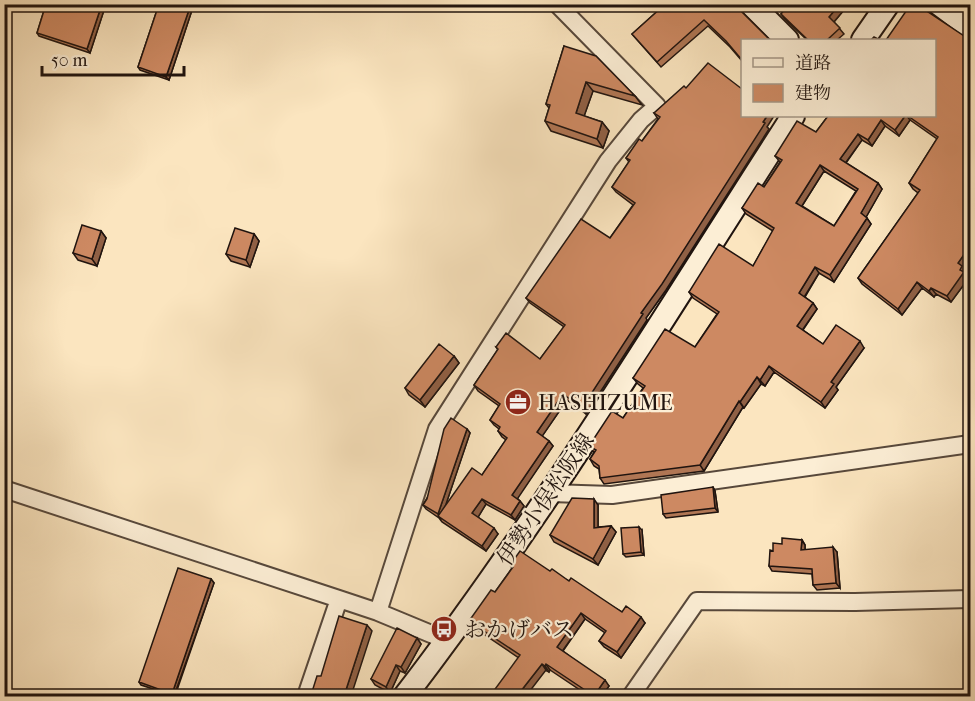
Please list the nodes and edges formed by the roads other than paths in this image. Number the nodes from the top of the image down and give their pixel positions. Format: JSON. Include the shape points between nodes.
{"nodes":[{"id":1,"x":557,"y":4,"type":"edge"},
{"id":2,"x":751,"y":4,"type":"edge"},
{"id":3,"x":888,"y":4,"type":"edge"},
{"id":4,"x":939,"y":4,"type":"edge"},
{"id":5,"x":970,"y":27,"type":"edge"},
{"id":6,"x":786,"y":39,"type":"edge"},
{"id":7,"x":864,"y":39,"type":"edge"},
{"id":8,"x":792,"y":117,"type":"edge"},
{"id":9,"x":970,"y":444,"type":"edge"},
{"id":10,"x":4,"y":489,"type":"edge"},
{"id":11,"x":550,"y":493,"type":"junction"},
{"id":12,"x":339,"y":599,"type":"junction"},
{"id":13,"x":970,"y":599,"type":"edge"},
{"id":14,"x":378,"y":612,"type":"junction"},
{"id":15,"x":448,"y":641,"type":"junction"},
{"id":16,"x":306,"y":696,"type":"edge"},
{"id":17,"x":405,"y":696,"type":"edge"},
{"id":18,"x":631,"y":696,"type":"edge"}],
"edges":[{"from":1,"to":14,"type":"street","via":[[657,106],[608,161],[437,429]]},
{"from":2,"to":6,"type":"main road"},
{"from":3,"to":7,"type":"main road"},
{"from":4,"to":5,"type":"main road"},
{"from":8,"to":11,"type":"main road","name":"伊勢小俣松阪線"},
{"from":9,"to":11,"type":"street","via":[[612,495]]},
{"from":10,"to":12,"type":"street"},
{"from":11,"to":15,"type":"main road","name":"伊勢小俣松阪線"},
{"from":12,"to":14,"type":"street"},
{"from":12,"to":16,"type":"street"},
{"from":13,"to":18,"type":"street","via":[[697,601]]},
{"from":14,"to":15,"type":"street"},
{"from":15,"to":17,"type":"main road","name":"伊勢小俣松阪線"}]}
